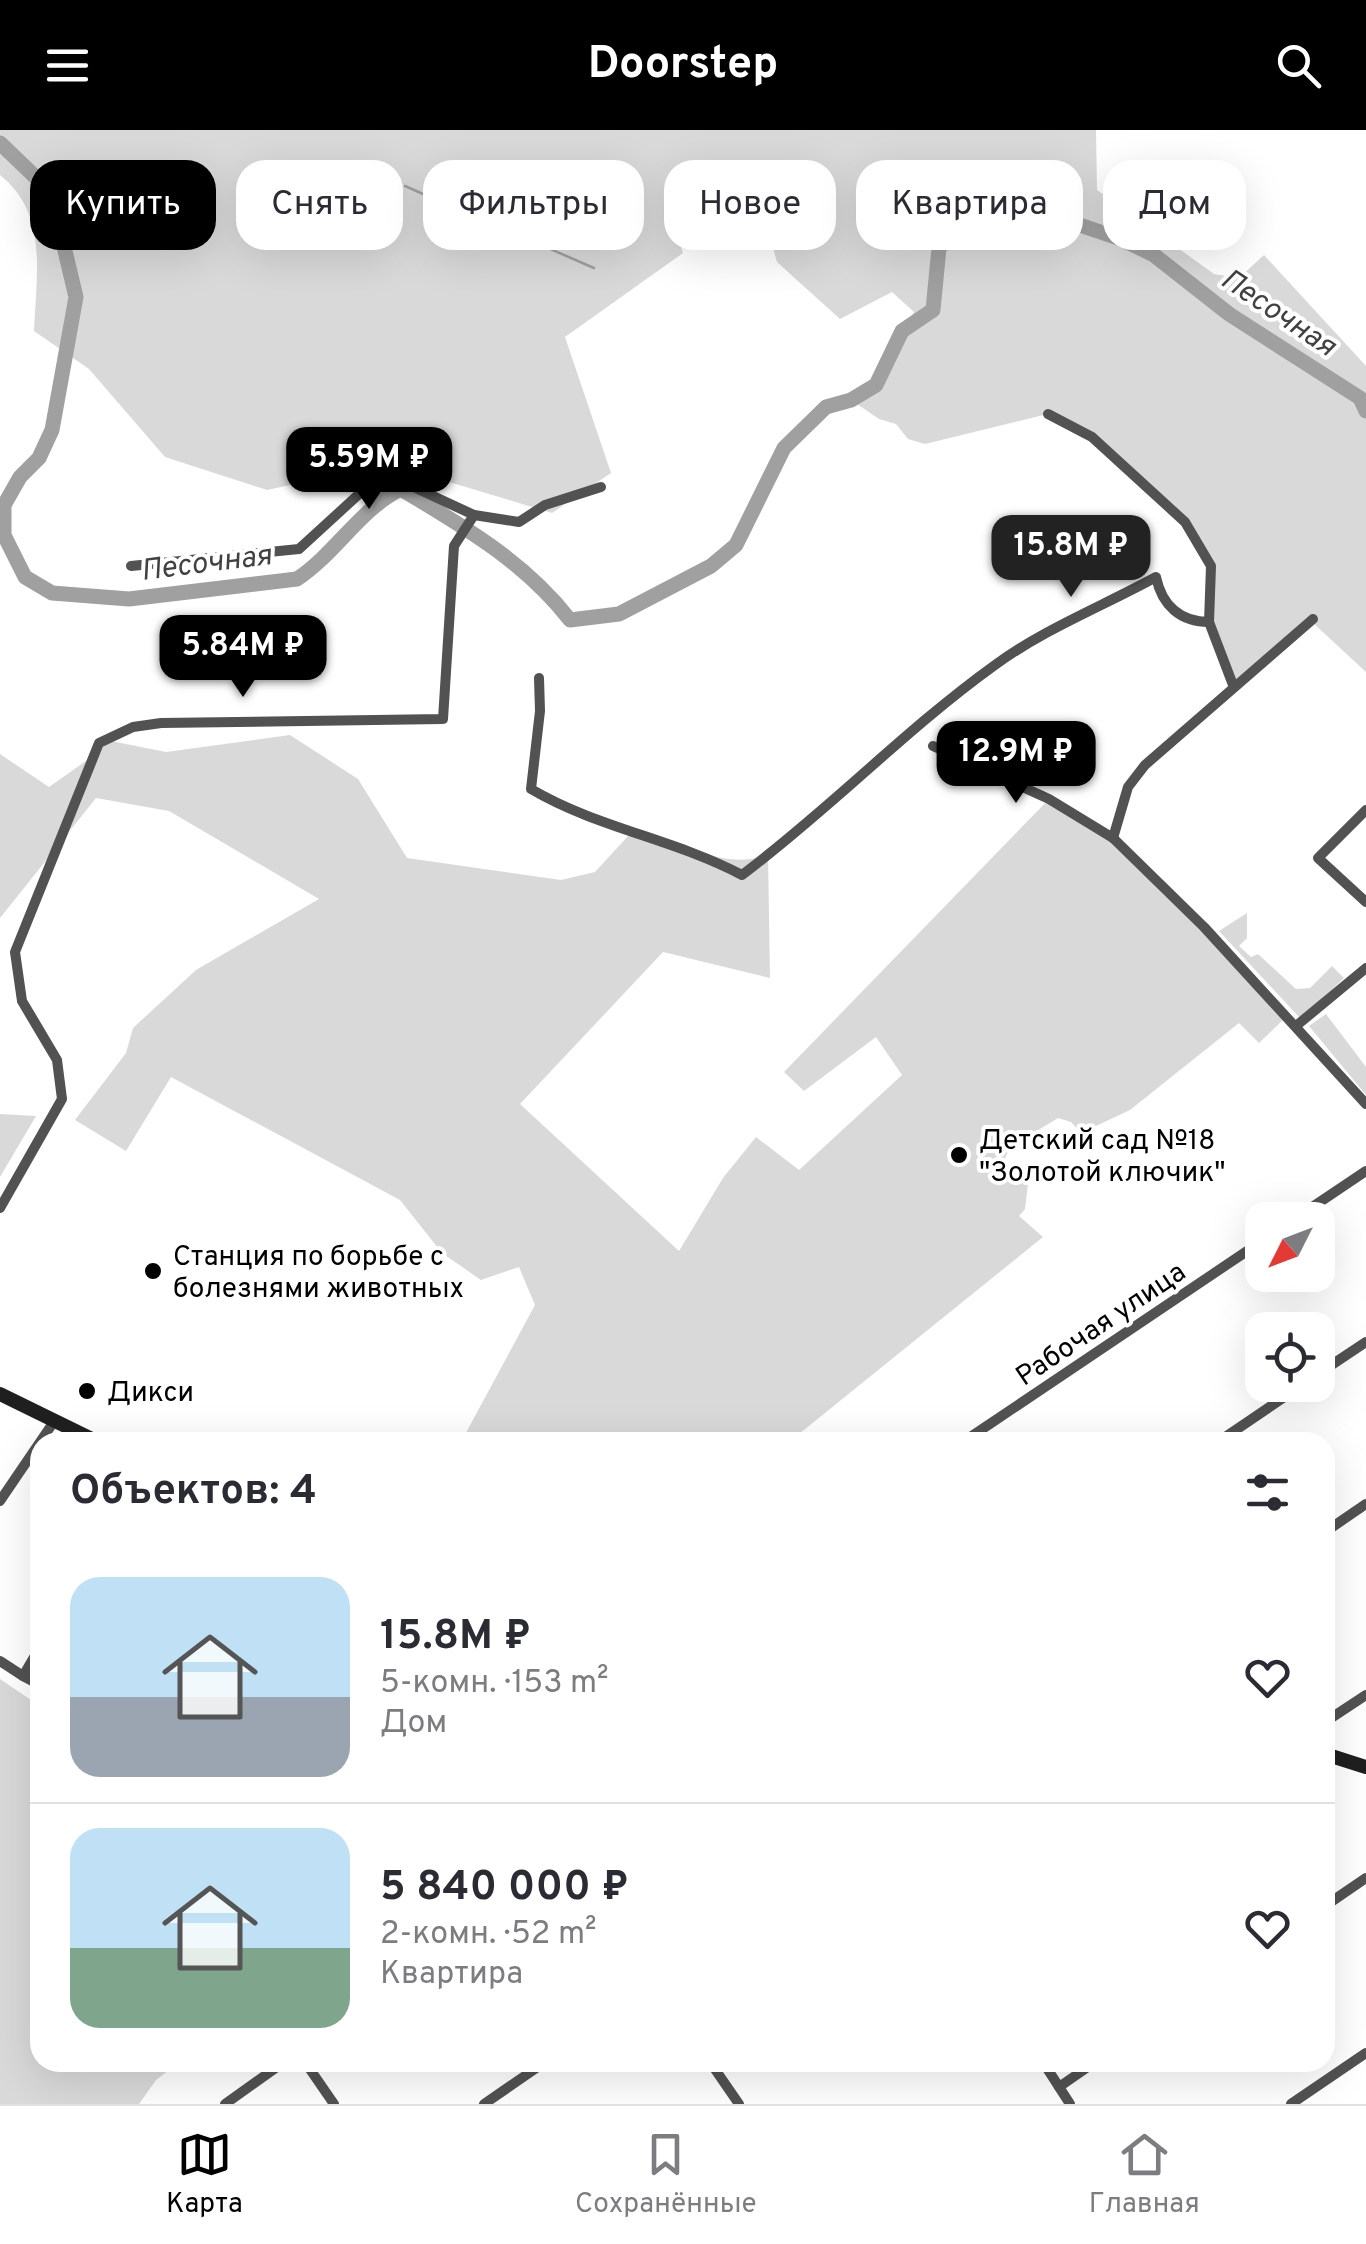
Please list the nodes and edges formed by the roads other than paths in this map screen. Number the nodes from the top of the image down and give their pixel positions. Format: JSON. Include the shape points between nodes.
{"nodes":[{"id":1,"x":1048,"y":414,"type":"dead end"},
{"id":2,"x":601,"y":487,"type":"dead end"},
{"id":3,"x":474,"y":515,"type":"junction"},
{"id":4,"x":132,"y":566,"type":"dead end"},
{"id":5,"x":1313,"y":619,"type":"dead end"},
{"id":6,"x":1209,"y":622,"type":"junction"},
{"id":7,"x":539,"y":678,"type":"dead end"},
{"id":8,"x":1233,"y":685,"type":"dead end"},
{"id":9,"x":934,"y":746,"type":"dead end"},
{"id":10,"x":1366,"y":810,"type":"edge"},
{"id":11,"x":1114,"y":838,"type":"junction"},
{"id":12,"x":1366,"y":902,"type":"edge"},
{"id":13,"x":1366,"y":968,"type":"edge"},
{"id":14,"x":1296,"y":1026,"type":"junction"},
{"id":15,"x":1366,"y":1104,"type":"edge"},
{"id":16,"x":1366,"y":1171,"type":"edge"},
{"id":17,"x":1320,"y":1202,"type":"edge"},
{"id":18,"x":0,"y":1208,"type":"edge"},
{"id":19,"x":1245,"y":1252,"type":"edge"},
{"id":20,"x":1366,"y":1342,"type":"edge"},
{"id":21,"x":1335,"y":1363,"type":"edge"},
{"id":22,"x":0,"y":1394,"type":"edge"},
{"id":23,"x":1277,"y":1402,"type":"edge"},
{"id":24,"x":55,"y":1420,"type":"junction"},
{"id":25,"x":47,"y":1432,"type":"edge"},
{"id":26,"x":78,"y":1432,"type":"edge"},
{"id":27,"x":978,"y":1432,"type":"edge"},
{"id":28,"x":1233,"y":1432,"type":"edge"},
{"id":29,"x":30,"y":1456,"type":"edge"},
{"id":30,"x":0,"y":1500,"type":"edge"},
{"id":31,"x":1366,"y":1504,"type":"edge"},
{"id":32,"x":1335,"y":1525,"type":"edge"},
{"id":33,"x":0,"y":1661,"type":"edge"},
{"id":34,"x":30,"y":1664,"type":"edge"},
{"id":35,"x":23,"y":1676,"type":"junction"},
{"id":36,"x":30,"y":1680,"type":"edge"},
{"id":37,"x":1366,"y":1695,"type":"edge"},
{"id":38,"x":1335,"y":1715,"type":"edge"},
{"id":39,"x":1335,"y":1757,"type":"edge"},
{"id":40,"x":1366,"y":1767,"type":"edge"},
{"id":41,"x":1366,"y":1878,"type":"edge"},
{"id":42,"x":1335,"y":1899,"type":"edge"},
{"id":43,"x":1366,"y":2053,"type":"edge"},
{"id":44,"x":270,"y":2072,"type":"edge"},
{"id":45,"x":312,"y":2072,"type":"edge"},
{"id":46,"x":530,"y":2072,"type":"edge"},
{"id":47,"x":717,"y":2072,"type":"edge"},
{"id":48,"x":1049,"y":2072,"type":"edge"},
{"id":49,"x":1081,"y":2072,"type":"edge"},
{"id":50,"x":1059,"y":2087,"type":"junction"},
{"id":51,"x":225,"y":2104,"type":"edge"},
{"id":52,"x":334,"y":2104,"type":"edge"},
{"id":53,"x":484,"y":2104,"type":"edge"},
{"id":54,"x":740,"y":2104,"type":"edge"},
{"id":55,"x":1070,"y":2104,"type":"edge"},
{"id":56,"x":1291,"y":2104,"type":"edge"}],
"edges":[{"from":1,"to":6,"type":"street","via":[[1092,437],[1185,522],[1211,566]]},
{"from":2,"to":3,"type":"street","via":[[545,505],[519,522]]},
{"from":3,"to":4,"type":"street","via":[[406,483],[370,484],[299,549]]},
{"from":3,"to":18,"type":"street","via":[[454,546],[443,719],[161,723],[133,726],[99,744],[16,952],[22,1001],[57,1060],[62,1099]]},
{"from":5,"to":11,"type":"street","via":[[1144,764],[1128,786]]},
{"from":6,"to":7,"type":"street","via":[[1175,613],[1156,577],[1026,645],[742,875],[531,789]]},
{"from":6,"to":8,"type":"street"},
{"from":9,"to":11,"type":"street","via":[[1049,799]]},
{"from":10,"to":12,"type":"street","via":[[1318,858]]},
{"from":11,"to":14,"type":"street"},
{"from":13,"to":14,"type":"street"},
{"from":14,"to":15,"type":"street"},
{"from":16,"to":17,"type":"street"},
{"from":19,"to":27,"type":"street","name":"Рабочая улица"},
{"from":20,"to":21,"type":"street"},
{"from":22,"to":24,"type":"main road"},
{"from":23,"to":28,"type":"street"},
{"from":24,"to":25,"type":"street"},
{"from":24,"to":26,"type":"main road"},
{"from":29,"to":30,"type":"street"},
{"from":31,"to":32,"type":"street"},
{"from":33,"to":35,"type":"street"},
{"from":34,"to":35,"type":"street"},
{"from":35,"to":36,"type":"street"},
{"from":37,"to":38,"type":"street"},
{"from":39,"to":40,"type":"main road"},
{"from":41,"to":42,"type":"street"},
{"from":43,"to":56,"type":"street"},
{"from":44,"to":51,"type":"street"},
{"from":45,"to":52,"type":"street"},
{"from":46,"to":53,"type":"street"},
{"from":47,"to":54,"type":"street"},
{"from":48,"to":50,"type":"street"},
{"from":49,"to":50,"type":"street"},
{"from":50,"to":55,"type":"street"}]}
